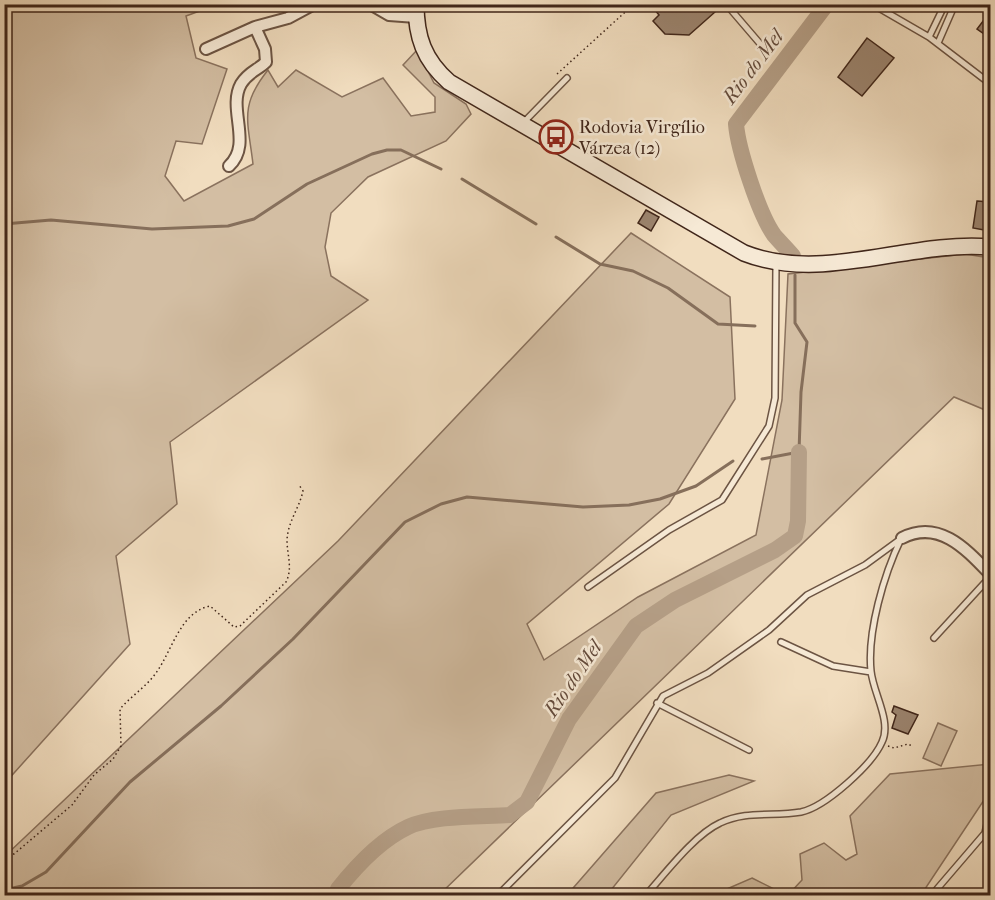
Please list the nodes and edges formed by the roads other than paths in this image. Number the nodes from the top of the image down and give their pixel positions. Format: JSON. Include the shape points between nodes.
{"nodes":[{"id":1,"x":314,"y":4,"type":"edge"},
{"id":2,"x":370,"y":4,"type":"edge"},
{"id":3,"x":726,"y":4,"type":"edge"},
{"id":4,"x":872,"y":4,"type":"edge"},
{"id":5,"x":945,"y":4,"type":"edge"},
{"id":6,"x":955,"y":4,"type":"edge"},
{"id":7,"x":416,"y":11,"type":"edge"},
{"id":8,"x":255,"y":27,"type":"junction"},
{"id":9,"x":929,"y":37,"type":"junction"},
{"id":10,"x":938,"y":43,"type":"junction"},
{"id":11,"x":762,"y":46,"type":"dead end"},
{"id":12,"x":207,"y":49,"type":"dead end"},
{"id":13,"x":567,"y":78,"type":"dead end"},
{"id":14,"x":984,"y":79,"type":"dead end"},
{"id":15,"x":522,"y":124,"type":"junction"},
{"id":16,"x":229,"y":166,"type":"dead end"},
{"id":17,"x":990,"y":247,"type":"edge"},
{"id":18,"x":776,"y":264,"type":"junction"},
{"id":19,"x":902,"y":538,"type":"junction"},
{"id":20,"x":990,"y":576,"type":"edge"},
{"id":21,"x":588,"y":587,"type":"dead end"},
{"id":22,"x":934,"y":638,"type":"dead end"},
{"id":23,"x":781,"y":642,"type":"dead end"},
{"id":24,"x":871,"y":672,"type":"junction"},
{"id":25,"x":657,"y":703,"type":"junction"},
{"id":26,"x":749,"y":750,"type":"dead end"},
{"id":27,"x":990,"y":811,"type":"edge"},
{"id":28,"x":988,"y":833,"type":"edge"},
{"id":29,"x":938,"y":889,"type":"dead end"},
{"id":30,"x":497,"y":896,"type":"edge"},
{"id":31,"x":645,"y":896,"type":"edge"}],
"edges":[{"from":1,"to":8,"type":"street","via":[[288,18]]},
{"from":2,"to":7,"type":"street","via":[[389,15]]},
{"from":3,"to":11,"type":"lane"},
{"from":4,"to":9,"type":"lane"},
{"from":5,"to":9,"type":"lane"},
{"from":6,"to":10,"type":"lane"},
{"from":7,"to":15,"type":"main road","via":[[424,54],[440,75]]},
{"from":8,"to":12,"type":"street"},
{"from":8,"to":16,"type":"street","via":[[266,62],[248,74],[240,86],[240,150]]},
{"from":9,"to":10,"type":"lane"},
{"from":10,"to":14,"type":"lane"},
{"from":13,"to":15,"type":"lane"},
{"from":15,"to":18,"type":"main road","via":[[727,244]]},
{"from":17,"to":18,"type":"main road","via":[[954,246],[811,264]]},
{"from":18,"to":21,"type":"lane","via":[[775,399],[769,426],[722,500],[669,530]]},
{"from":19,"to":20,"type":"street","via":[[918,531],[939,533],[957,544]]},
{"from":19,"to":24,"type":"lane","via":[[883,584]]},
{"from":19,"to":25,"type":"lane","via":[[865,565],[807,595],[762,635],[702,677],[669,691]]},
{"from":20,"to":22,"type":"lane"},
{"from":23,"to":24,"type":"lane","via":[[833,666]]},
{"from":24,"to":31,"type":"lane","via":[[884,724],[882,743],[858,773],[811,809],[756,814],[717,824]]},
{"from":25,"to":26,"type":"lane"},
{"from":25,"to":30,"type":"lane","via":[[615,778]]},
{"from":27,"to":28,"type":"lane"},
{"from":28,"to":29,"type":"lane"}]}
